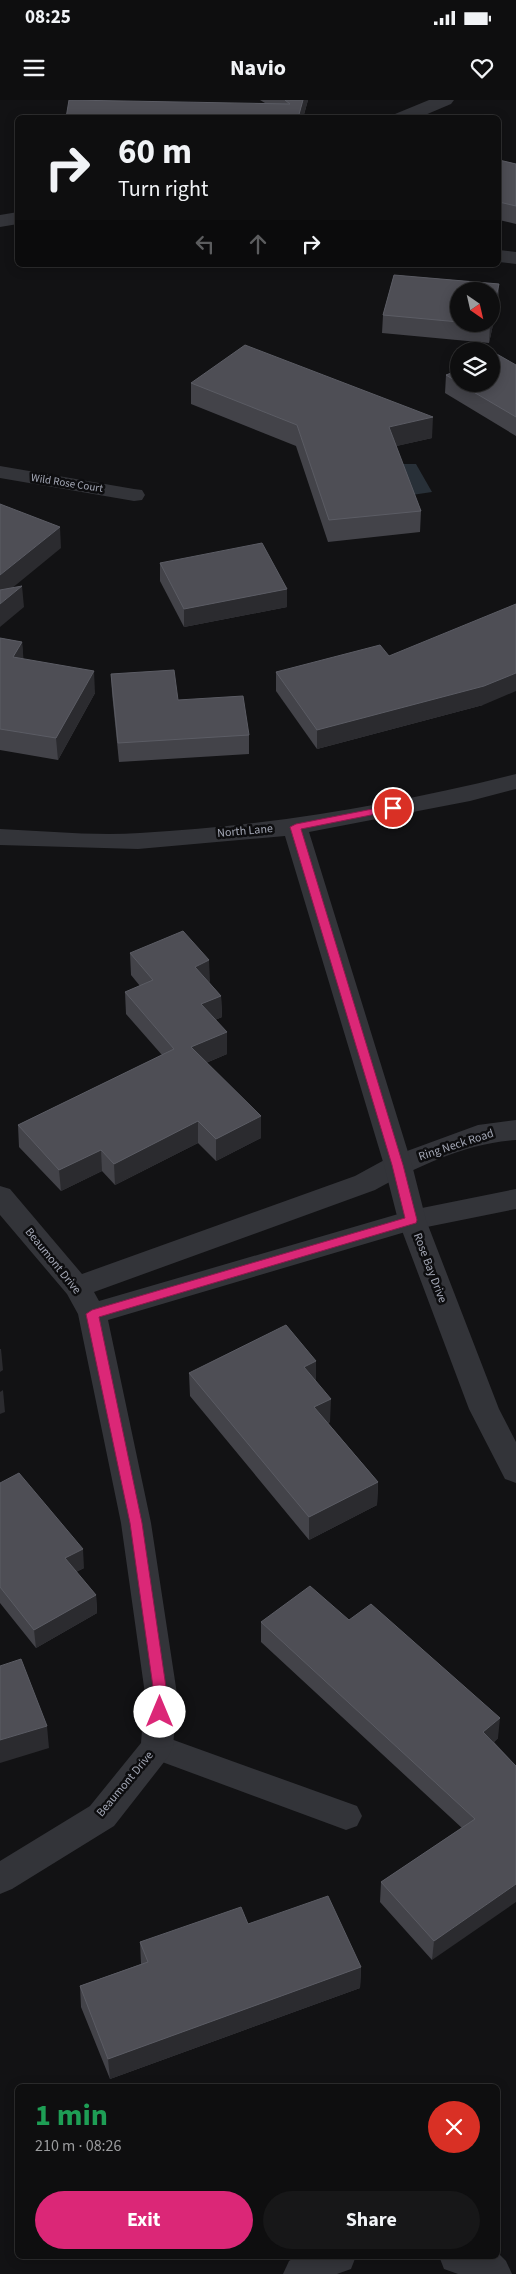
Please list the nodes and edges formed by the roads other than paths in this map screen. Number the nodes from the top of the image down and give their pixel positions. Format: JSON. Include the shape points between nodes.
{"nodes":[{"id":1,"x":445,"y":100,"type":"edge"},
{"id":2,"x":408,"y":115,"type":"edge"},
{"id":3,"x":15,"y":218,"type":"edge"},
{"id":4,"x":0,"y":220,"type":"edge"},
{"id":5,"x":501,"y":256,"type":"edge"},
{"id":6,"x":516,"y":258,"type":"edge"},
{"id":7,"x":0,"y":472,"type":"edge"},
{"id":8,"x":134,"y":495,"type":"dead end"},
{"id":9,"x":516,"y":780,"type":"edge"},
{"id":10,"x":296,"y":827,"type":"junction"},
{"id":11,"x":0,"y":837,"type":"edge"},
{"id":12,"x":516,"y":1130,"type":"edge"},
{"id":13,"x":398,"y":1165,"type":"junction"},
{"id":14,"x":0,"y":1196,"type":"edge"},
{"id":15,"x":516,"y":1199,"type":"edge"},
{"id":16,"x":412,"y":1220,"type":"junction"},
{"id":17,"x":77,"y":1287,"type":"junction"},
{"id":18,"x":92,"y":1314,"type":"junction"},
{"id":19,"x":516,"y":1471,"type":"edge"},
{"id":20,"x":157,"y":1747,"type":"junction"},
{"id":21,"x":346,"y":1816,"type":"dead end"},
{"id":22,"x":0,"y":1879,"type":"edge"},
{"id":23,"x":325,"y":2259,"type":"edge"},
{"id":24,"x":467,"y":2259,"type":"edge"},
{"id":25,"x":302,"y":2274,"type":"edge"},
{"id":26,"x":493,"y":2274,"type":"edge"}],
"edges":[{"from":1,"to":2,"type":"street"},
{"from":3,"to":4,"type":"street"},
{"from":5,"to":6,"type":"street"},
{"from":7,"to":8,"type":"street","name":"Wild Rose Court"},
{"from":9,"to":10,"type":"street","name":"North Lane","via":[[470,793]]},
{"from":10,"to":11,"type":"street","name":"North Lane","via":[[138,841]]},
{"from":10,"to":13,"type":"street","name":"Rose Bay Drive"},
{"from":12,"to":13,"type":"street","name":"Ring Neck Road","via":[[488,1132]]},
{"from":13,"to":16,"type":"street","name":"Rose Bay Drive"},
{"from":13,"to":17,"type":"street","name":"Ring Neck Road","via":[[365,1184]]},
{"from":14,"to":17,"type":"street","name":"Beaumont Drive"},
{"from":15,"to":16,"type":"street"},
{"from":16,"to":18,"type":"street"},
{"from":16,"to":19,"type":"street","name":"Rose Bay Drive","via":[[484,1409]]},
{"from":17,"to":18,"type":"street","name":"Beaumont Drive"},
{"from":18,"to":20,"type":"street","name":"Beaumont Drive","via":[[136,1523],[161,1694]]},
{"from":20,"to":21,"type":"lane"},
{"from":20,"to":22,"type":"street","name":"Beaumont Drive","via":[[102,1816]]},
{"from":23,"to":25,"type":"street"},
{"from":24,"to":26,"type":"street","via":[[483,2264]]}]}
